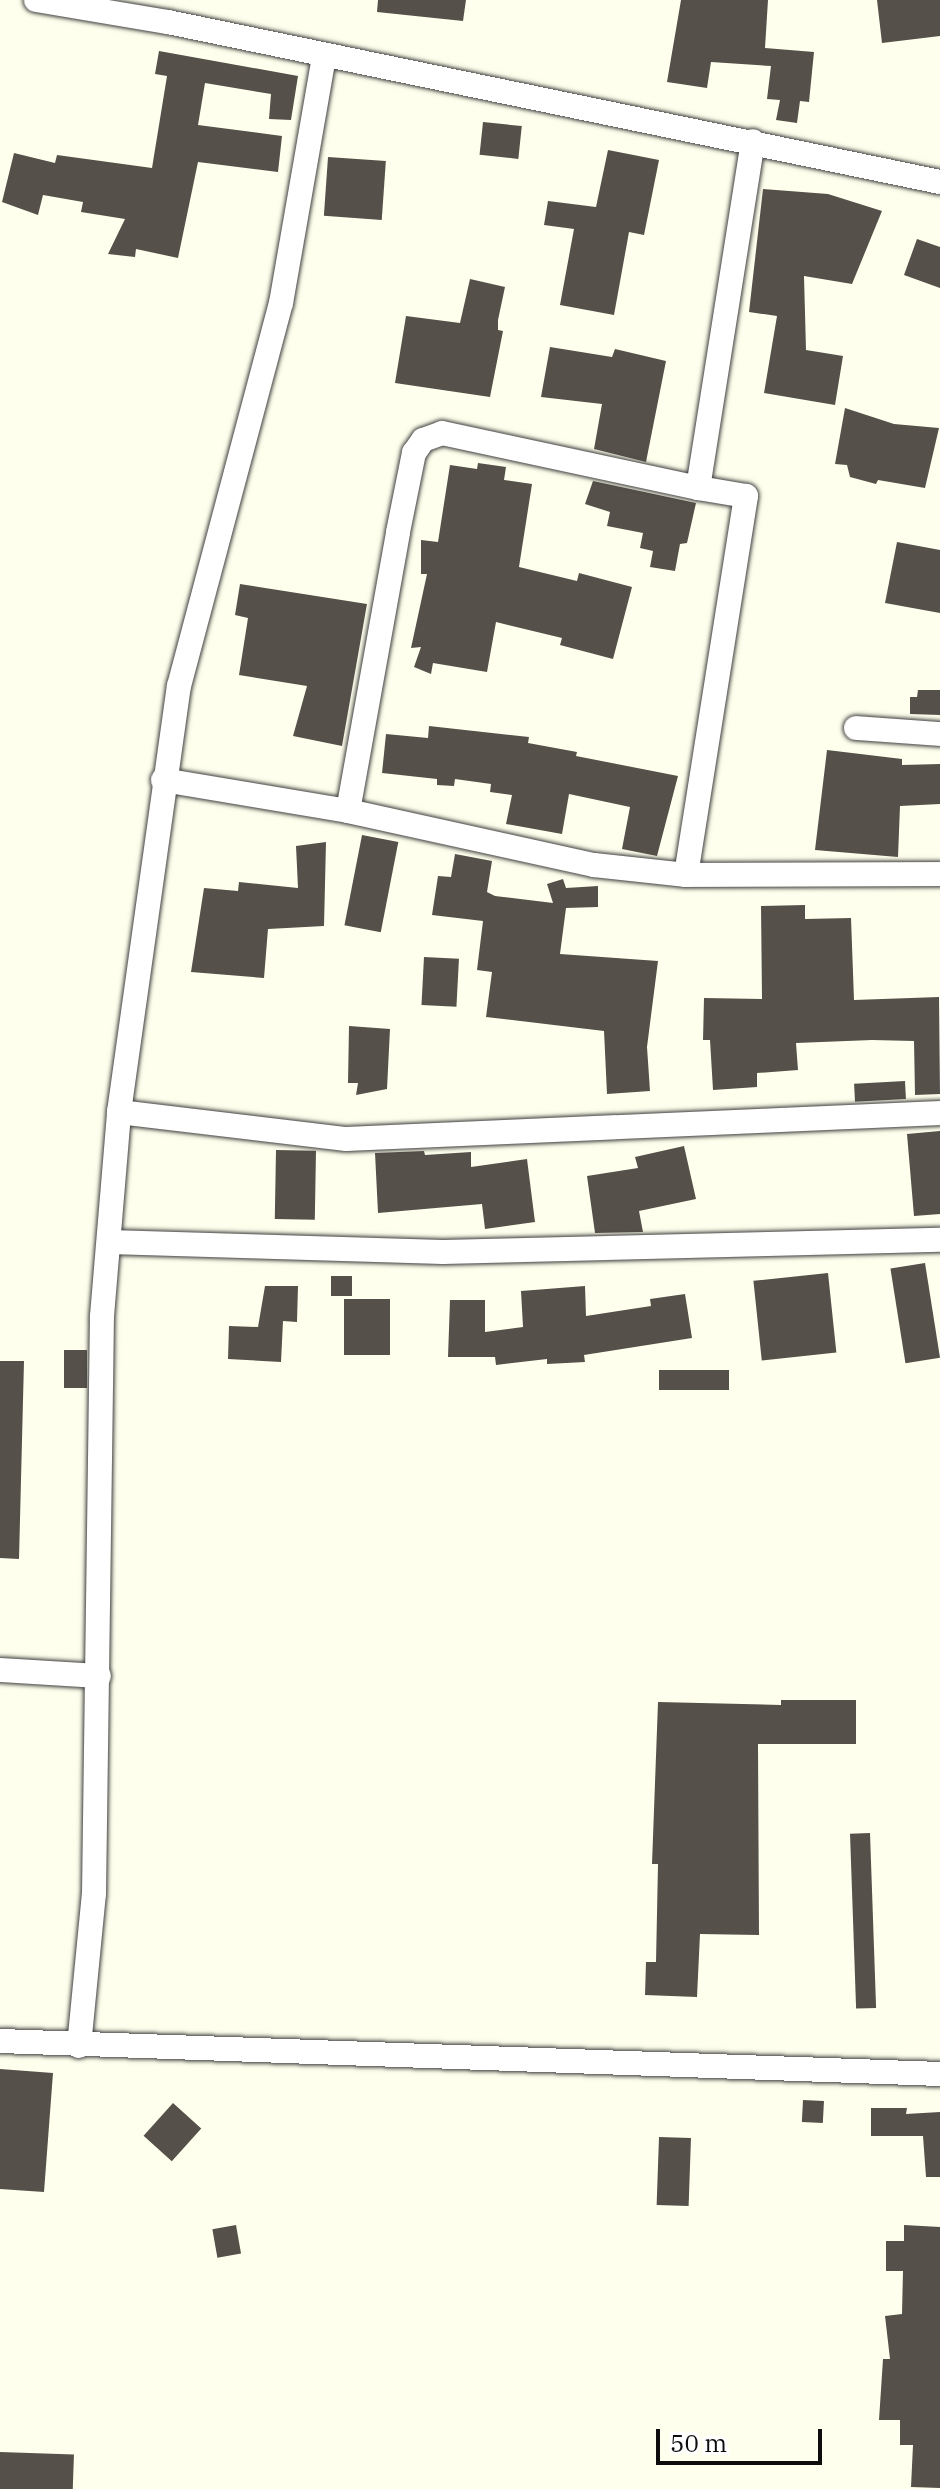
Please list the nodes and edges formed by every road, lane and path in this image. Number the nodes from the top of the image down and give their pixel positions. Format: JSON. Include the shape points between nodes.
{"nodes":[{"id":1,"x":36,"y":0,"type":"edge"},
{"id":2,"x":324,"y":57,"type":"junction"},
{"id":3,"x":753,"y":141,"type":"junction"},
{"id":4,"x":940,"y":182,"type":"edge"},
{"id":5,"x":698,"y":488,"type":"junction"},
{"id":6,"x":856,"y":728,"type":"dead end"},
{"id":7,"x":940,"y":734,"type":"edge"},
{"id":8,"x":163,"y":780,"type":"junction"},
{"id":9,"x":348,"y":811,"type":"junction"},
{"id":10,"x":940,"y":874,"type":"edge"},
{"id":11,"x":686,"y":875,"type":"junction"},
{"id":12,"x":119,"y":1112,"type":"junction"},
{"id":13,"x":940,"y":1113,"type":"edge"},
{"id":14,"x":940,"y":1240,"type":"edge"},
{"id":15,"x":109,"y":1242,"type":"junction"},
{"id":16,"x":0,"y":1670,"type":"edge"},
{"id":17,"x":99,"y":1676,"type":"junction"},
{"id":18,"x":0,"y":2041,"type":"edge"},
{"id":19,"x":79,"y":2046,"type":"junction"},
{"id":20,"x":940,"y":2074,"type":"edge"}],
"edges":[{"from":1,"to":2,"type":"street","via":[[168,22]]},
{"from":2,"to":3,"type":"street"},
{"from":2,"to":8,"type":"street","via":[[281,303],[179,686]]},
{"from":3,"to":4,"type":"street"},
{"from":3,"to":5,"type":"street"},
{"from":5,"to":9,"type":"street","via":[[442,433],[423,440],[414,453],[398,532]]},
{"from":5,"to":11,"type":"street","via":[[746,496]]},
{"from":6,"to":7,"type":"street"},
{"from":8,"to":9,"type":"street"},
{"from":8,"to":12,"type":"street"},
{"from":9,"to":11,"type":"street","via":[[594,865]]},
{"from":10,"to":11,"type":"street"},
{"from":12,"to":13,"type":"street","via":[[346,1139]]},
{"from":12,"to":15,"type":"street"},
{"from":14,"to":15,"type":"street","via":[[443,1252]]},
{"from":15,"to":17,"type":"street","via":[[102,1316]]},
{"from":16,"to":17,"type":"street"},
{"from":17,"to":19,"type":"street","via":[[94,1894]]},
{"from":18,"to":19,"type":"street"},
{"from":19,"to":20,"type":"street"}]}
